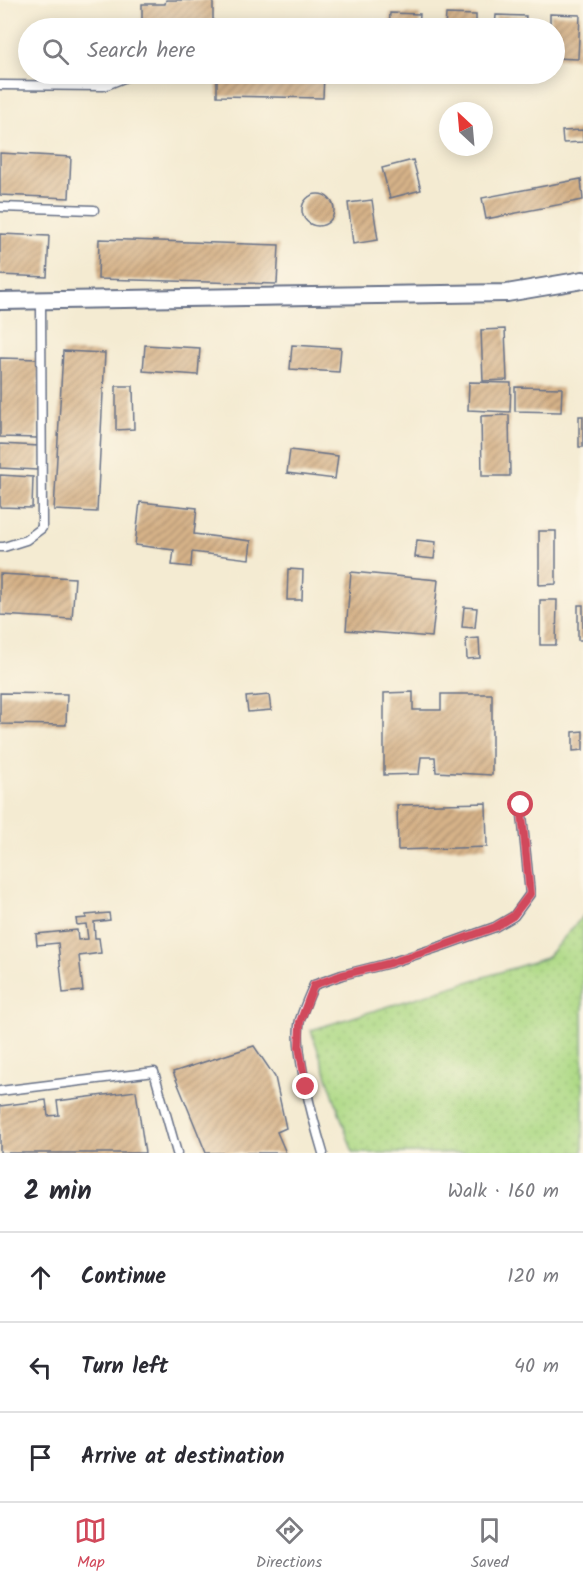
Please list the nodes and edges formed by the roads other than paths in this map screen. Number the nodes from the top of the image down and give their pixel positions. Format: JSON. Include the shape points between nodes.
{"nodes":[{"id":1,"x":109,"y":84,"type":"edge"},
{"id":2,"x":0,"y":85,"type":"edge"},
{"id":3,"x":0,"y":207,"type":"edge"},
{"id":4,"x":94,"y":210,"type":"dead end"},
{"id":5,"x":583,"y":280,"type":"edge"},
{"id":6,"x":0,"y":301,"type":"edge"},
{"id":7,"x":41,"y":302,"type":"junction"},
{"id":8,"x":0,"y":547,"type":"edge"},
{"id":9,"x":521,"y":805,"type":"dead end"},
{"id":10,"x":0,"y":1091,"type":"edge"},
{"id":11,"x":177,"y":1153,"type":"edge"},
{"id":12,"x":323,"y":1153,"type":"edge"}],
"edges":[{"from":1,"to":2,"type":"lane"},
{"from":3,"to":4,"type":"lane"},
{"from":5,"to":7,"type":"street","via":[[507,293]]},
{"from":6,"to":7,"type":"street"},
{"from":7,"to":8,"type":"lane","via":[[42,528],[26,540]]},
{"from":9,"to":12,"type":"lane","via":[[530,894],[513,916],[495,927],[442,946],[314,985],[300,1022],[299,1047]]},
{"from":10,"to":11,"type":"lane","via":[[154,1072]]}]}
